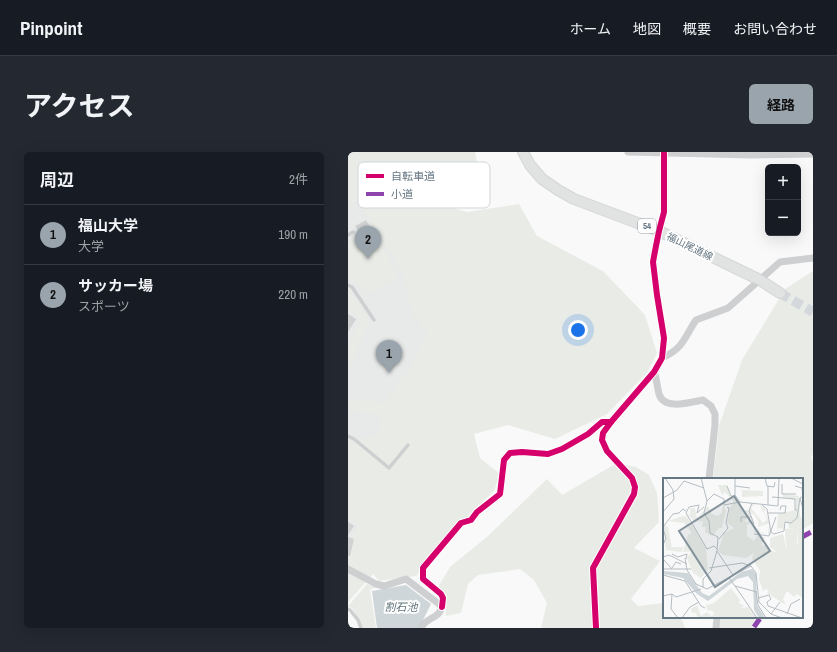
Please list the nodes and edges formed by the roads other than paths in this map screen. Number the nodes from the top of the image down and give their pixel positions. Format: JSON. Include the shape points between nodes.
{"nodes":[{"id":1,"x":523,"y":152,"type":"edge"},
{"id":2,"x":628,"y":152,"type":"edge"},
{"id":3,"x":664,"y":153,"type":"edge"},
{"id":4,"x":699,"y":153,"type":"edge"},
{"id":5,"x":813,"y":154,"type":"edge"},
{"id":6,"x":659,"y":231,"type":"junction"},
{"id":7,"x":353,"y":232,"type":"dead end"},
{"id":8,"x":348,"y":235,"type":"edge"},
{"id":9,"x":813,"y":258,"type":"edge"},
{"id":10,"x":760,"y":280,"type":"junction"},
{"id":11,"x":348,"y":285,"type":"edge"},
{"id":12,"x":780,"y":293,"type":"tunnel mouth"},
{"id":13,"x":374,"y":320,"type":"dead end"},
{"id":14,"x":662,"y":358,"type":"junction"},
{"id":15,"x":654,"y":372,"type":"junction"},
{"id":16,"x":611,"y":422,"type":"junction"},
{"id":17,"x":348,"y":436,"type":"edge"},
{"id":18,"x":408,"y":445,"type":"dead end"},
{"id":19,"x":709,"y":478,"type":"edge"},
{"id":20,"x":348,"y":569,"type":"edge"},
{"id":21,"x":442,"y":607,"type":"junction"},
{"id":22,"x":348,"y":609,"type":"edge"},
{"id":23,"x":717,"y":618,"type":"edge"},
{"id":24,"x":361,"y":628,"type":"edge"},
{"id":25,"x":421,"y":628,"type":"edge"},
{"id":26,"x":596,"y":628,"type":"edge"},
{"id":27,"x":716,"y":628,"type":"edge"}],
"edges":[{"from":1,"to":6,"type":"main road","name":"福山尾道線","number":"54","via":[[530,165],[558,190],[574,199]]},
{"from":2,"to":3,"type":"street"},
{"from":3,"to":4,"type":"street"},
{"from":3,"to":6,"type":"street","via":[[664,212]]},
{"from":4,"to":5,"type":"street"},
{"from":6,"to":10,"type":"main road","name":"福山尾道線","number":"54"},
{"from":6,"to":14,"type":"street","via":[[653,262],[664,338]]},
{"from":7,"to":8,"type":"lane"},
{"from":9,"to":10,"type":"street","via":[[780,262]]},
{"from":10,"to":12,"type":"main road","name":"福山尾道線","number":"54"},
{"from":10,"to":14,"type":"street","via":[[728,308],[696,320],[682,344]]},
{"from":11,"to":13,"type":"lane","via":[[352,287]]},
{"from":14,"to":15,"type":"street"},
{"from":15,"to":16,"type":"street"},
{"from":15,"to":19,"type":"street","via":[[662,400],[679,405],[703,400],[711,406],[715,414],[715,425]]},
{"from":16,"to":21,"type":"street","via":[[602,422],[588,434],[548,454],[510,453],[504,460],[500,494],[476,512],[471,520],[461,523],[423,568],[423,579],[443,598]]},
{"from":16,"to":26,"type":"street","via":[[603,433],[602,440],[607,451],[632,478],[635,487],[634,494],[593,568]]},
{"from":17,"to":18,"type":"lane","via":[[389,468]]},
{"from":20,"to":21,"type":"street","via":[[384,586],[406,579]]},
{"from":21,"to":25,"type":"street","via":[[437,615],[426,621]]},
{"from":22,"to":24,"type":"lane","via":[[358,620]]},
{"from":23,"to":27,"type":"street"}]}
